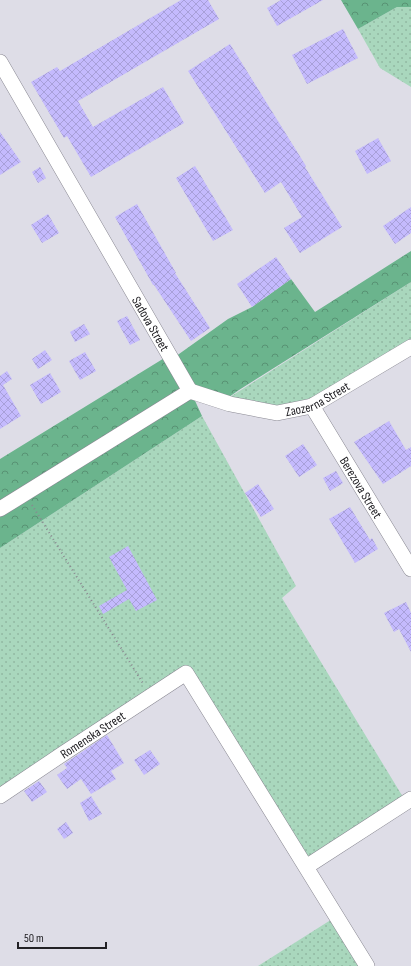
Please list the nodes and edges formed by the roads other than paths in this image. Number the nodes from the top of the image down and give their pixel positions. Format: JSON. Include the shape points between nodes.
{"nodes":[{"id":1,"x":0,"y":62,"type":"edge"},
{"id":2,"x":411,"y":347,"type":"edge"},
{"id":3,"x":190,"y":391,"type":"junction"},
{"id":4,"x":312,"y":406,"type":"junction"},
{"id":5,"x":0,"y":509,"type":"edge"},
{"id":6,"x":411,"y":569,"type":"edge"},
{"id":7,"x":0,"y":796,"type":"edge"},
{"id":8,"x":411,"y":799,"type":"edge"},
{"id":9,"x":309,"y":865,"type":"dead end"},
{"id":10,"x":367,"y":966,"type":"edge"}],
"edges":[{"from":1,"to":3,"type":"street","name":"Sadova Street"},
{"from":2,"to":4,"type":"street","name":"Zaozerna Street"},
{"from":3,"to":4,"type":"street","name":"Zaozerna Street","via":[[230,404],[277,413]]},
{"from":3,"to":5,"type":"street"},
{"from":4,"to":6,"type":"street","name":"Berezova Street"},
{"from":7,"to":10,"type":"street","name":"Romenska Street","via":[[186,673]]},
{"from":8,"to":9,"type":"street"}]}
